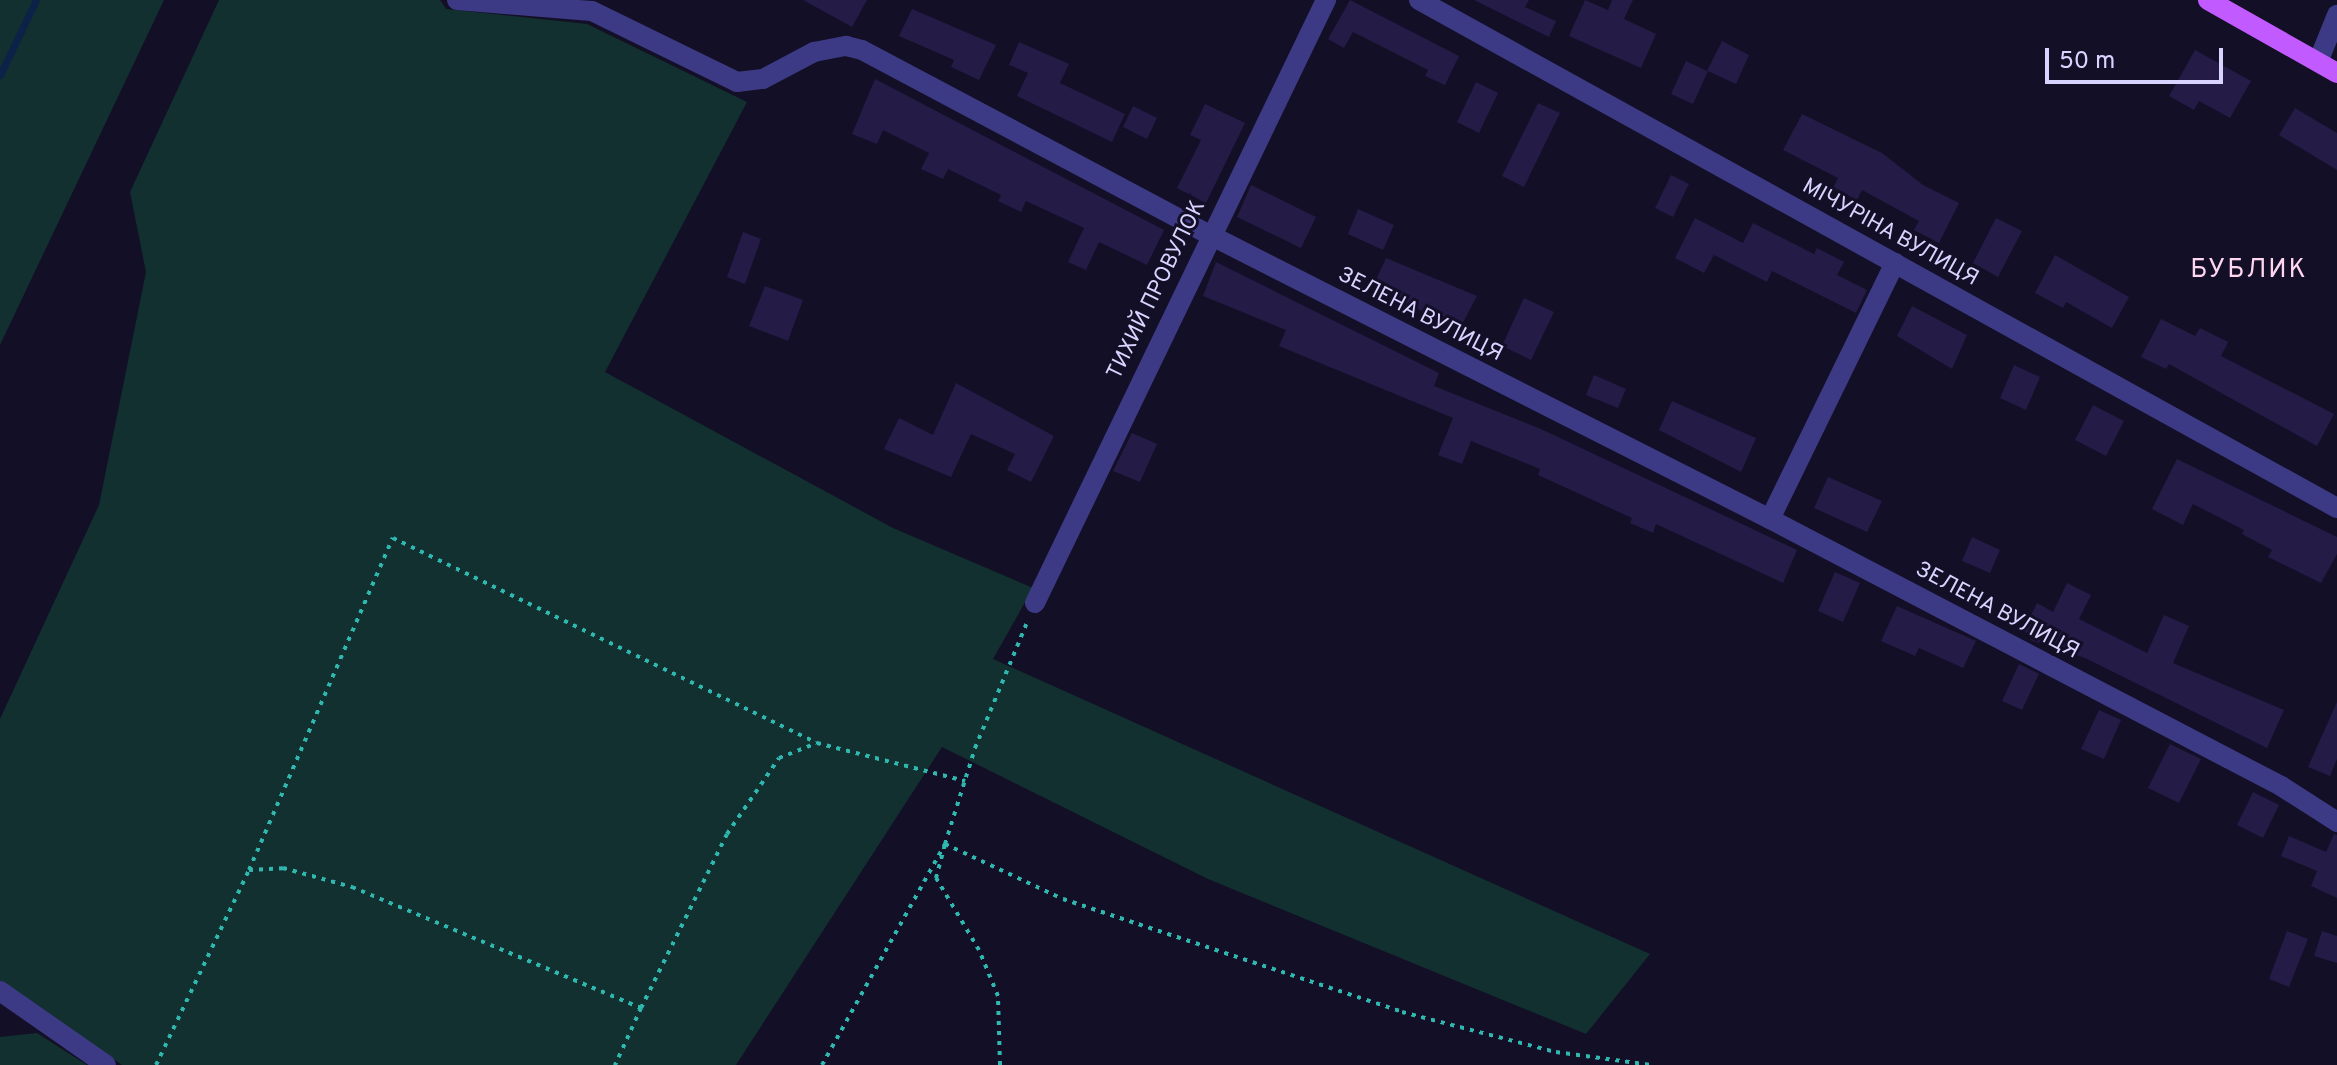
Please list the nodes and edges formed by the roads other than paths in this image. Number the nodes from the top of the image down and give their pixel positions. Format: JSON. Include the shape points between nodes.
{"nodes":[{"id":1,"x":457,"y":0,"type":"edge"},
{"id":2,"x":1326,"y":0,"type":"edge"},
{"id":3,"x":1419,"y":0,"type":"edge"},
{"id":4,"x":2208,"y":0,"type":"edge"},
{"id":5,"x":2337,"y":15,"type":"edge"},
{"id":6,"x":2318,"y":62,"type":"junction"},
{"id":7,"x":2337,"y":73,"type":"edge"},
{"id":8,"x":1210,"y":235,"type":"junction"},
{"id":9,"x":1895,"y":263,"type":"junction"},
{"id":10,"x":2337,"y":508,"type":"edge"},
{"id":11,"x":1770,"y":519,"type":"junction"},
{"id":12,"x":1035,"y":603,"type":"road end"},
{"id":13,"x":2337,"y":822,"type":"edge"},
{"id":14,"x":0,"y":991,"type":"edge"},
{"id":15,"x":106,"y":1065,"type":"edge"}],
"edges":[{"from":1,"to":8,"type":"street","name":"ЗЕЛЕНА ВУЛИЦЯ","via":[[592,11],[737,82],[763,79],[814,52],[846,46],[862,50]]},
{"from":2,"to":8,"type":"street","name":"ТИХИЙ ПРОВУЛОК"},
{"from":3,"to":9,"type":"street","name":"МІЧУРІНА ВУЛИЦЯ"},
{"from":4,"to":6,"type":"main road"},
{"from":5,"to":6,"type":"street"},
{"from":6,"to":7,"type":"main road"},
{"from":8,"to":11,"type":"street","name":"ЗЕЛЕНА ВУЛИЦЯ"},
{"from":8,"to":12,"type":"street","name":"ТИХИЙ ПРОВУЛОК"},
{"from":9,"to":10,"type":"street","name":"МІЧУРІНА ВУЛИЦЯ"},
{"from":9,"to":11,"type":"street"},
{"from":11,"to":13,"type":"street","name":"ЗЕЛЕНА ВУЛИЦЯ","via":[[2281,786]]},
{"from":14,"to":15,"type":"street"}]}
